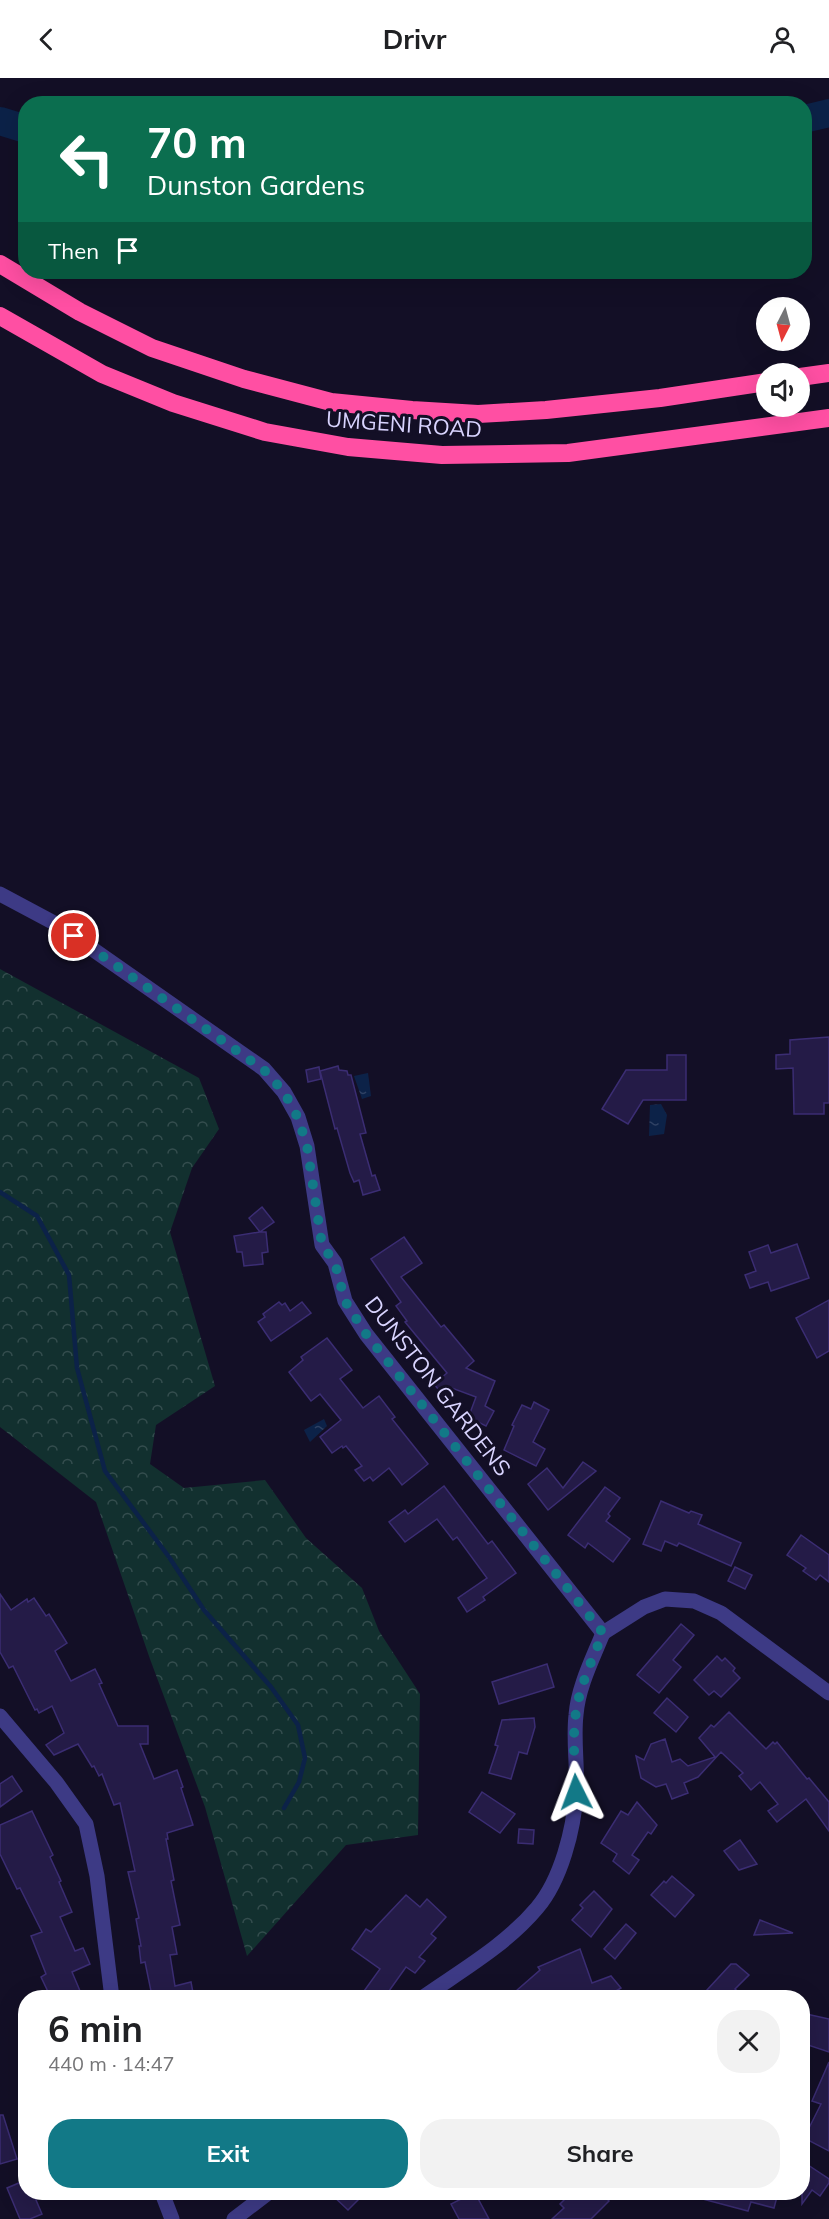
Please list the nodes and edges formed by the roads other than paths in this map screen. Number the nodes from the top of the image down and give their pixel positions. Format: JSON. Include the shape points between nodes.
{"nodes":[{"id":1,"x":0,"y":264,"type":"edge"},
{"id":2,"x":18,"y":275,"type":"edge"},
{"id":3,"x":25,"y":279,"type":"edge"},
{"id":4,"x":0,"y":316,"type":"edge"},
{"id":5,"x":829,"y":373,"type":"edge"},
{"id":6,"x":810,"y":376,"type":"edge"},
{"id":7,"x":756,"y":384,"type":"edge"},
{"id":8,"x":829,"y":418,"type":"edge"},
{"id":9,"x":0,"y":894,"type":"edge"},
{"id":10,"x":603,"y":1633,"type":"junction"},
{"id":11,"x":829,"y":1693,"type":"edge"},
{"id":12,"x":0,"y":1716,"type":"edge"},
{"id":13,"x":111,"y":1990,"type":"edge"},
{"id":14,"x":433,"y":1990,"type":"edge"},
{"id":15,"x":165,"y":2200,"type":"edge"},
{"id":16,"x":259,"y":2200,"type":"edge"},
{"id":17,"x":172,"y":2219,"type":"edge"},
{"id":18,"x":234,"y":2219,"type":"edge"}],
"edges":[{"from":1,"to":2,"type":"highway","name":"UMGENI ROAD"},
{"from":3,"to":7,"type":"highway","name":"UMGENI ROAD","via":[[152,348],[244,380],[331,402],[478,414],[660,398]]},
{"from":4,"to":8,"type":"highway","name":"UMGENI ROAD","via":[[102,374],[173,403],[265,432],[348,447],[442,455],[568,453]]},
{"from":5,"to":6,"type":"highway"},
{"from":9,"to":10,"type":"street","name":"DUNSTON GARDENS","via":[[96,951],[264,1070],[284,1092],[307,1146],[322,1245],[335,1263],[345,1301],[366,1334]]},
{"from":10,"to":11,"type":"street","via":[[644,1607],[665,1599],[694,1600],[721,1613]]},
{"from":10,"to":14,"type":"street","via":[[576,1712],[576,1792],[570,1833],[557,1874],[539,1906],[513,1934]]},
{"from":12,"to":13,"type":"street","via":[[86,1824],[97,1876]]},
{"from":15,"to":17,"type":"street"},
{"from":16,"to":18,"type":"street"}]}
